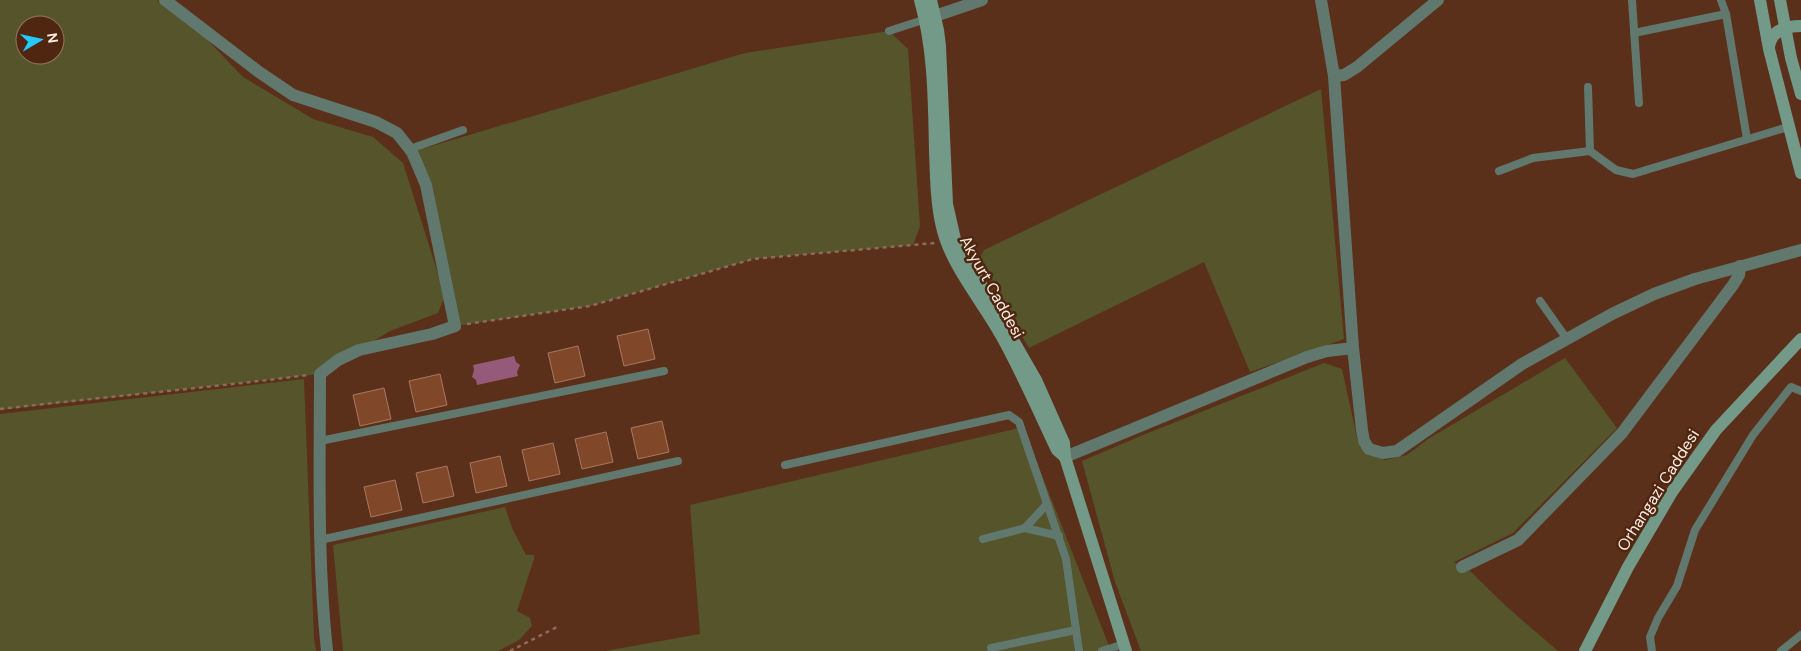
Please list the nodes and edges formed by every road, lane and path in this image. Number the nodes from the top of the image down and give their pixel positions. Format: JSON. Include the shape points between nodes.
{"nodes":[{"id":1,"x":165,"y":0,"type":"edge"},
{"id":2,"x":920,"y":0,"type":"edge"},
{"id":3,"x":931,"y":0,"type":"edge"},
{"id":4,"x":982,"y":0,"type":"edge"},
{"id":5,"x":1321,"y":0,"type":"edge"},
{"id":6,"x":1438,"y":0,"type":"edge"},
{"id":7,"x":1632,"y":0,"type":"edge"},
{"id":8,"x":1722,"y":0,"type":"edge"},
{"id":9,"x":1760,"y":0,"type":"edge"},
{"id":10,"x":1780,"y":0,"type":"edge"},
{"id":11,"x":1726,"y":14,"type":"junction"},
{"id":12,"x":930,"y":18,"type":"junction"},
{"id":13,"x":1801,"y":26,"type":"edge"},
{"id":14,"x":1785,"y":28,"type":"junction"},
{"id":15,"x":889,"y":31,"type":"dead end"},
{"id":16,"x":1634,"y":33,"type":"junction"},
{"id":17,"x":1769,"y":49,"type":"junction"},
{"id":18,"x":1796,"y":56,"type":"edge"},
{"id":19,"x":1334,"y":76,"type":"junction"},
{"id":20,"x":1588,"y":87,"type":"dead end"},
{"id":21,"x":1801,"y":94,"type":"edge"},
{"id":22,"x":1639,"y":103,"type":"dead end"},
{"id":23,"x":1788,"y":126,"type":"junction"},
{"id":24,"x":463,"y":130,"type":"dead end"},
{"id":25,"x":1747,"y":139,"type":"junction"},
{"id":26,"x":410,"y":150,"type":"junction"},
{"id":27,"x":1590,"y":151,"type":"junction"},
{"id":28,"x":1499,"y":171,"type":"dead end"},
{"id":29,"x":1801,"y":174,"type":"edge"},
{"id":30,"x":947,"y":242,"type":"junction"},
{"id":31,"x":1801,"y":250,"type":"edge"},
{"id":32,"x":1740,"y":266,"type":"junction"},
{"id":33,"x":1540,"y":301,"type":"dead end"},
{"id":34,"x":455,"y":326,"type":"junction"},
{"id":35,"x":1568,"y":339,"type":"junction"},
{"id":36,"x":1801,"y":339,"type":"edge"},
{"id":37,"x":1352,"y":348,"type":"junction"},
{"id":38,"x":664,"y":371,"type":"dead end"},
{"id":39,"x":320,"y":374,"type":"junction"},
{"id":40,"x":1801,"y":391,"type":"edge"},
{"id":41,"x":0,"y":409,"type":"edge"},
{"id":42,"x":320,"y":441,"type":"junction"},
{"id":43,"x":1065,"y":457,"type":"junction"},
{"id":44,"x":678,"y":461,"type":"dead end"},
{"id":45,"x":785,"y":465,"type":"dead end"},
{"id":46,"x":1047,"y":504,"type":"junction"},
{"id":47,"x":1025,"y":528,"type":"junction"},
{"id":48,"x":1058,"y":536,"type":"junction"},
{"id":49,"x":982,"y":539,"type":"dead end"},
{"id":50,"x":320,"y":540,"type":"junction"},
{"id":51,"x":1462,"y":567,"type":"dead end"},
{"id":52,"x":559,"y":626,"type":"dead end"},
{"id":53,"x":1076,"y":630,"type":"junction"},
{"id":54,"x":1801,"y":635,"type":"edge"},
{"id":55,"x":1125,"y":647,"type":"edge"},
{"id":56,"x":991,"y":648,"type":"dead end"},
{"id":57,"x":328,"y":651,"type":"edge"},
{"id":58,"x":510,"y":651,"type":"edge"},
{"id":59,"x":1079,"y":651,"type":"edge"},
{"id":60,"x":1102,"y":651,"type":"edge"},
{"id":61,"x":1585,"y":651,"type":"edge"},
{"id":62,"x":1652,"y":651,"type":"edge"},
{"id":63,"x":1781,"y":651,"type":"edge"}],
"edges":[{"from":1,"to":26,"type":"street","via":[[293,95],[376,122],[396,133]]},
{"from":2,"to":12,"type":"street","name":"Akyurt Caddesi"},
{"from":3,"to":12,"type":"street","name":"Akyurt Caddesi"},
{"from":4,"to":12,"type":"street"},
{"from":5,"to":19,"type":"street"},
{"from":6,"to":19,"type":"street","via":[[1357,66],[1344,75]]},
{"from":7,"to":16,"type":"lane"},
{"from":8,"to":11,"type":"lane"},
{"from":9,"to":17,"type":"street"},
{"from":10,"to":14,"type":"street"},
{"from":11,"to":16,"type":"lane"},
{"from":11,"to":25,"type":"lane"},
{"from":12,"to":15,"type":"lane"},
{"from":12,"to":30,"type":"street","name":"Akyurt Caddesi","via":[[937,185]]},
{"from":12,"to":43,"type":"street","name":"Akyurt Caddesi","via":[[940,46],[948,204],[953,233],[1036,380],[1064,443]]},
{"from":13,"to":14,"type":"street"},
{"from":14,"to":17,"type":"street","via":[[1775,32]]},
{"from":14,"to":18,"type":"street"},
{"from":16,"to":22,"type":"lane"},
{"from":17,"to":18,"type":"street","via":[[1780,56]]},
{"from":17,"to":23,"type":"street"},
{"from":18,"to":21,"type":"street"},
{"from":19,"to":37,"type":"street"},
{"from":20,"to":27,"type":"lane"},
{"from":23,"to":25,"type":"lane"},
{"from":23,"to":29,"type":"street"},
{"from":24,"to":26,"type":"lane"},
{"from":25,"to":27,"type":"lane","via":[[1633,174],[1616,170]]},
{"from":26,"to":34,"type":"street","via":[[426,185]]},
{"from":27,"to":28,"type":"lane","via":[[1533,158]]},
{"from":30,"to":34,"type":"path","via":[[753,259],[590,306]]},
{"from":30,"to":43,"type":"street","name":"Akyurt Caddesi","via":[[1002,336],[1057,450]]},
{"from":31,"to":32,"type":"street"},
{"from":32,"to":35,"type":"street","via":[[1654,294]]},
{"from":32,"to":51,"type":"street","via":[[1740,275],[1733,285],[1622,433],[1518,540]]},
{"from":33,"to":35,"type":"lane"},
{"from":34,"to":39,"type":"street","via":[[359,350]]},
{"from":35,"to":37,"type":"street","via":[[1522,364],[1397,451],[1383,453],[1369,449],[1364,441]]},
{"from":36,"to":61,"type":"street","name":"Orhangazi Caddesi","via":[[1716,430],[1672,492],[1628,567]]},
{"from":37,"to":43,"type":"street","via":[[1307,357]]},
{"from":38,"to":42,"type":"lane"},
{"from":39,"to":41,"type":"path"},
{"from":39,"to":42,"type":"street"},
{"from":40,"to":62,"type":"lane","via":[[1791,387],[1753,435],[1696,530],[1677,586],[1650,637]]},
{"from":42,"to":50,"type":"street"},
{"from":43,"to":55,"type":"street","name":"Akyurt Caddesi"},
{"from":44,"to":50,"type":"lane"},
{"from":45,"to":46,"type":"lane","via":[[1009,415],[1019,422]]},
{"from":46,"to":47,"type":"lane"},
{"from":46,"to":48,"type":"lane"},
{"from":47,"to":48,"type":"lane"},
{"from":47,"to":49,"type":"lane"},
{"from":48,"to":53,"type":"lane","via":[[1066,559]]},
{"from":50,"to":57,"type":"street"},
{"from":52,"to":58,"type":"path"},
{"from":53,"to":56,"type":"lane"},
{"from":53,"to":59,"type":"lane"},
{"from":54,"to":63,"type":"lane"},
{"from":55,"to":60,"type":"lane"}]}
